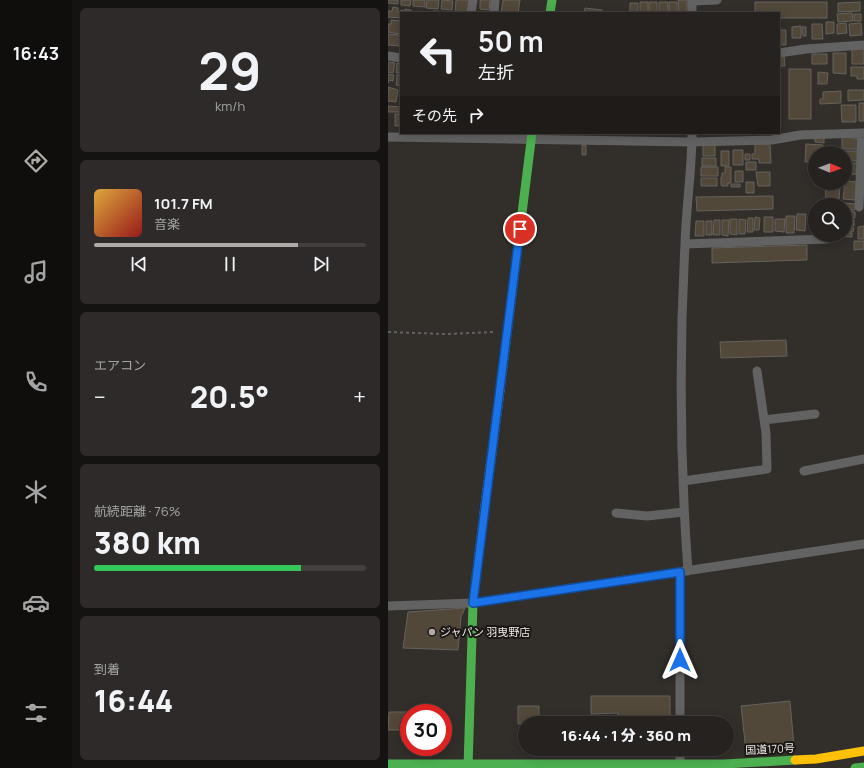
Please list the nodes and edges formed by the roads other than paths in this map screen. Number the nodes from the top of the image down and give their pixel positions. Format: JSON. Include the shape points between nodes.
{"nodes":[{"id":1,"x":473,"y":0,"type":"edge"},
{"id":2,"x":495,"y":0,"type":"edge"},
{"id":3,"x":552,"y":0,"type":"edge"},
{"id":4,"x":692,"y":0,"type":"edge"},
{"id":5,"x":717,"y":0,"type":"edge"},
{"id":6,"x":471,"y":12,"type":"edge"},
{"id":7,"x":494,"y":12,"type":"edge"},
{"id":8,"x":550,"y":12,"type":"edge"},
{"id":9,"x":692,"y":12,"type":"edge"},
{"id":10,"x":864,"y":45,"type":"edge"},
{"id":11,"x":780,"y":53,"type":"edge"},
{"id":12,"x":388,"y":56,"type":"edge"},
{"id":13,"x":400,"y":58,"type":"edge"},
{"id":14,"x":863,"y":133,"type":"edge"},
{"id":15,"x":388,"y":137,"type":"edge"},
{"id":16,"x":532,"y":137,"type":"edge"},
{"id":17,"x":692,"y":138,"type":"edge"},
{"id":18,"x":859,"y":207,"type":"dead end"},
{"id":19,"x":808,"y":240,"type":"edge"},
{"id":20,"x":685,"y":244,"type":"junction"},
{"id":21,"x":757,"y":371,"type":"dead end"},
{"id":22,"x":815,"y":414,"type":"dead end"},
{"id":23,"x":764,"y":420,"type":"junction"},
{"id":24,"x":864,"y":459,"type":"edge"},
{"id":25,"x":804,"y":471,"type":"dead end"},
{"id":26,"x":683,"y":481,"type":"junction"},
{"id":27,"x":684,"y":512,"type":"junction"},
{"id":28,"x":616,"y":513,"type":"dead end"},
{"id":29,"x":864,"y":544,"type":"edge"},
{"id":30,"x":684,"y":572,"type":"junction"},
{"id":31,"x":473,"y":603,"type":"junction"},
{"id":32,"x":388,"y":606,"type":"edge"},
{"id":33,"x":680,"y":716,"type":"edge"},
{"id":34,"x":864,"y":751,"type":"edge"},
{"id":35,"x":388,"y":764,"type":"edge"},
{"id":36,"x":468,"y":766,"type":"edge"},
{"id":37,"x":680,"y":766,"type":"edge"},
{"id":38,"x":864,"y":766,"type":"edge"},
{"id":39,"x":854,"y":768,"type":"edge"}],
"edges":[{"from":1,"to":6,"type":"street"},
{"from":2,"to":7,"type":"street"},
{"from":3,"to":8,"type":"main road"},
{"from":4,"to":5,"type":"street"},
{"from":4,"to":9,"type":"street"},
{"from":10,"to":11,"type":"street"},
{"from":12,"to":13,"type":"street"},
{"from":14,"to":17,"type":"street","via":[[800,135],[772,140]]},
{"from":14,"to":18,"type":"street"},
{"from":15,"to":16,"type":"street"},
{"from":16,"to":17,"type":"street"},
{"from":16,"to":31,"type":"main road"},
{"from":17,"to":20,"type":"street"},
{"from":19,"to":20,"type":"street"},
{"from":20,"to":26,"type":"street","via":[[681,341]]},
{"from":21,"to":23,"type":"street"},
{"from":22,"to":23,"type":"street"},
{"from":23,"to":26,"type":"street","via":[[767,469]]},
{"from":24,"to":25,"type":"street"},
{"from":26,"to":27,"type":"street"},
{"from":27,"to":28,"type":"street","via":[[647,516]]},
{"from":27,"to":30,"type":"street"},
{"from":29,"to":30,"type":"street"},
{"from":30,"to":31,"type":"street"},
{"from":30,"to":33,"type":"street"},
{"from":31,"to":32,"type":"street"},
{"from":31,"to":36,"type":"main road"},
{"from":34,"to":37,"type":"main road","name":"国道170号","via":[[816,759]]},
{"from":35,"to":36,"type":"main road","name":"国道170号"},
{"from":36,"to":37,"type":"main road","name":"国道170号"},
{"from":38,"to":39,"type":"main road"}]}
